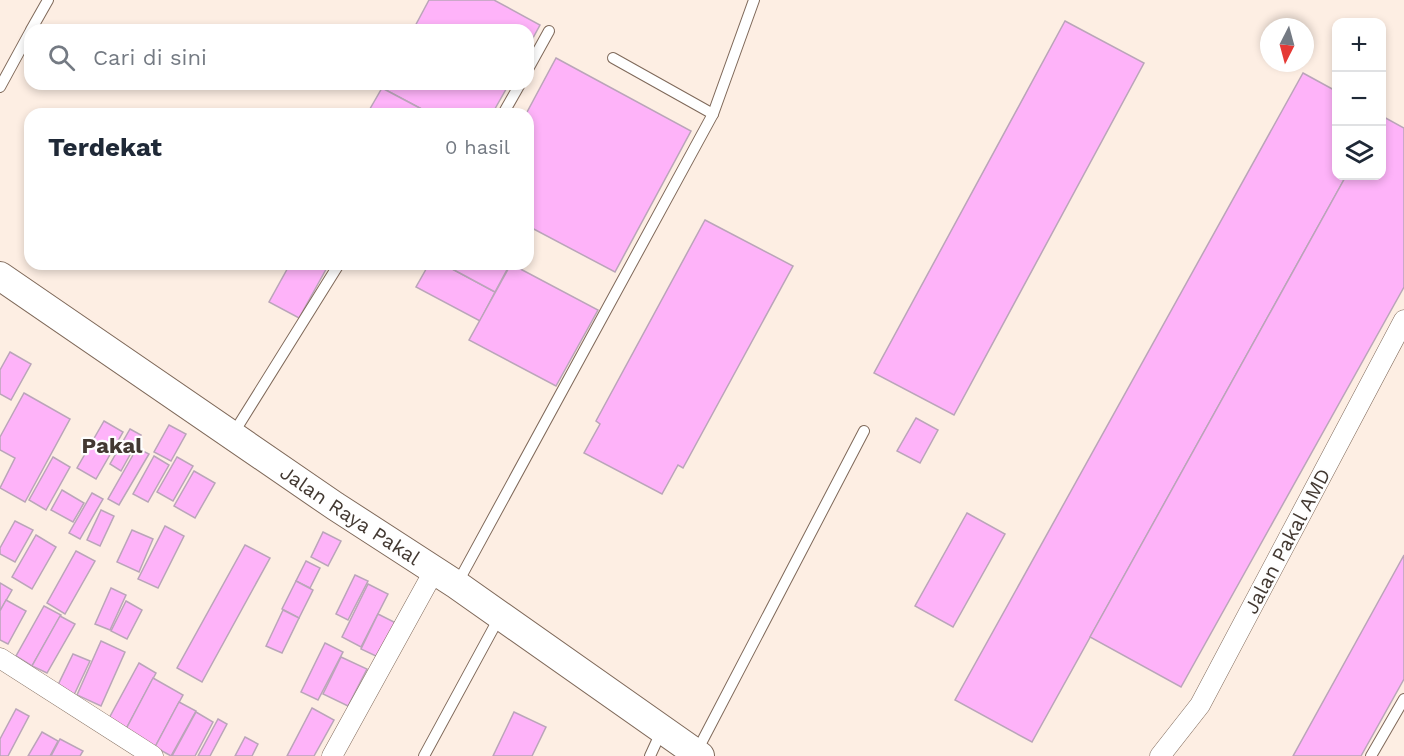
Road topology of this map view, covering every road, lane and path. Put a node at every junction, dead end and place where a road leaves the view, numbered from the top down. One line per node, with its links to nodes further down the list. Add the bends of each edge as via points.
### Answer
1 (48, 0): 3 (lane)
2 (754, 0): 11 (lane)
3 (35, 24)
4 (549, 31): 6 (lane)
5 (24, 44): 8 (lane)
6 (534, 58)
7 (613, 58): 11 (lane)
8 (1, 85)
9 (517, 90): 10 (lane)
10 (506, 108)
11 (713, 114): 17 (lane, via 490,521)
12 (335, 270): 15 (lane)
13 (2, 280): 15 (main road, Jalan Raya Pakal)
14 (1404, 320): 27 (street, Jalan Pakal AMD, via 1200,705)
15 (240, 424): 17 (main road, Jalan Raya Pakal, via 335,506)
16 (864, 431): 22 (lane)
17 (453, 574): 18 (main road, Jalan Raya Pakal); 24 (street)
18 (500, 616): 21 (main road, Jalan Raya Pakal); 25 (lane)
19 (0, 658): 23 (street)
20 (1404, 699): 28 (lane)
21 (662, 731): 22 (main road, Jalan Raya Pakal); 26 (lane)
22 (698, 755)
23 (153, 756)
24 (332, 756)
25 (424, 756)
26 (650, 756)
27 (1160, 756)
28 (1371, 756)

